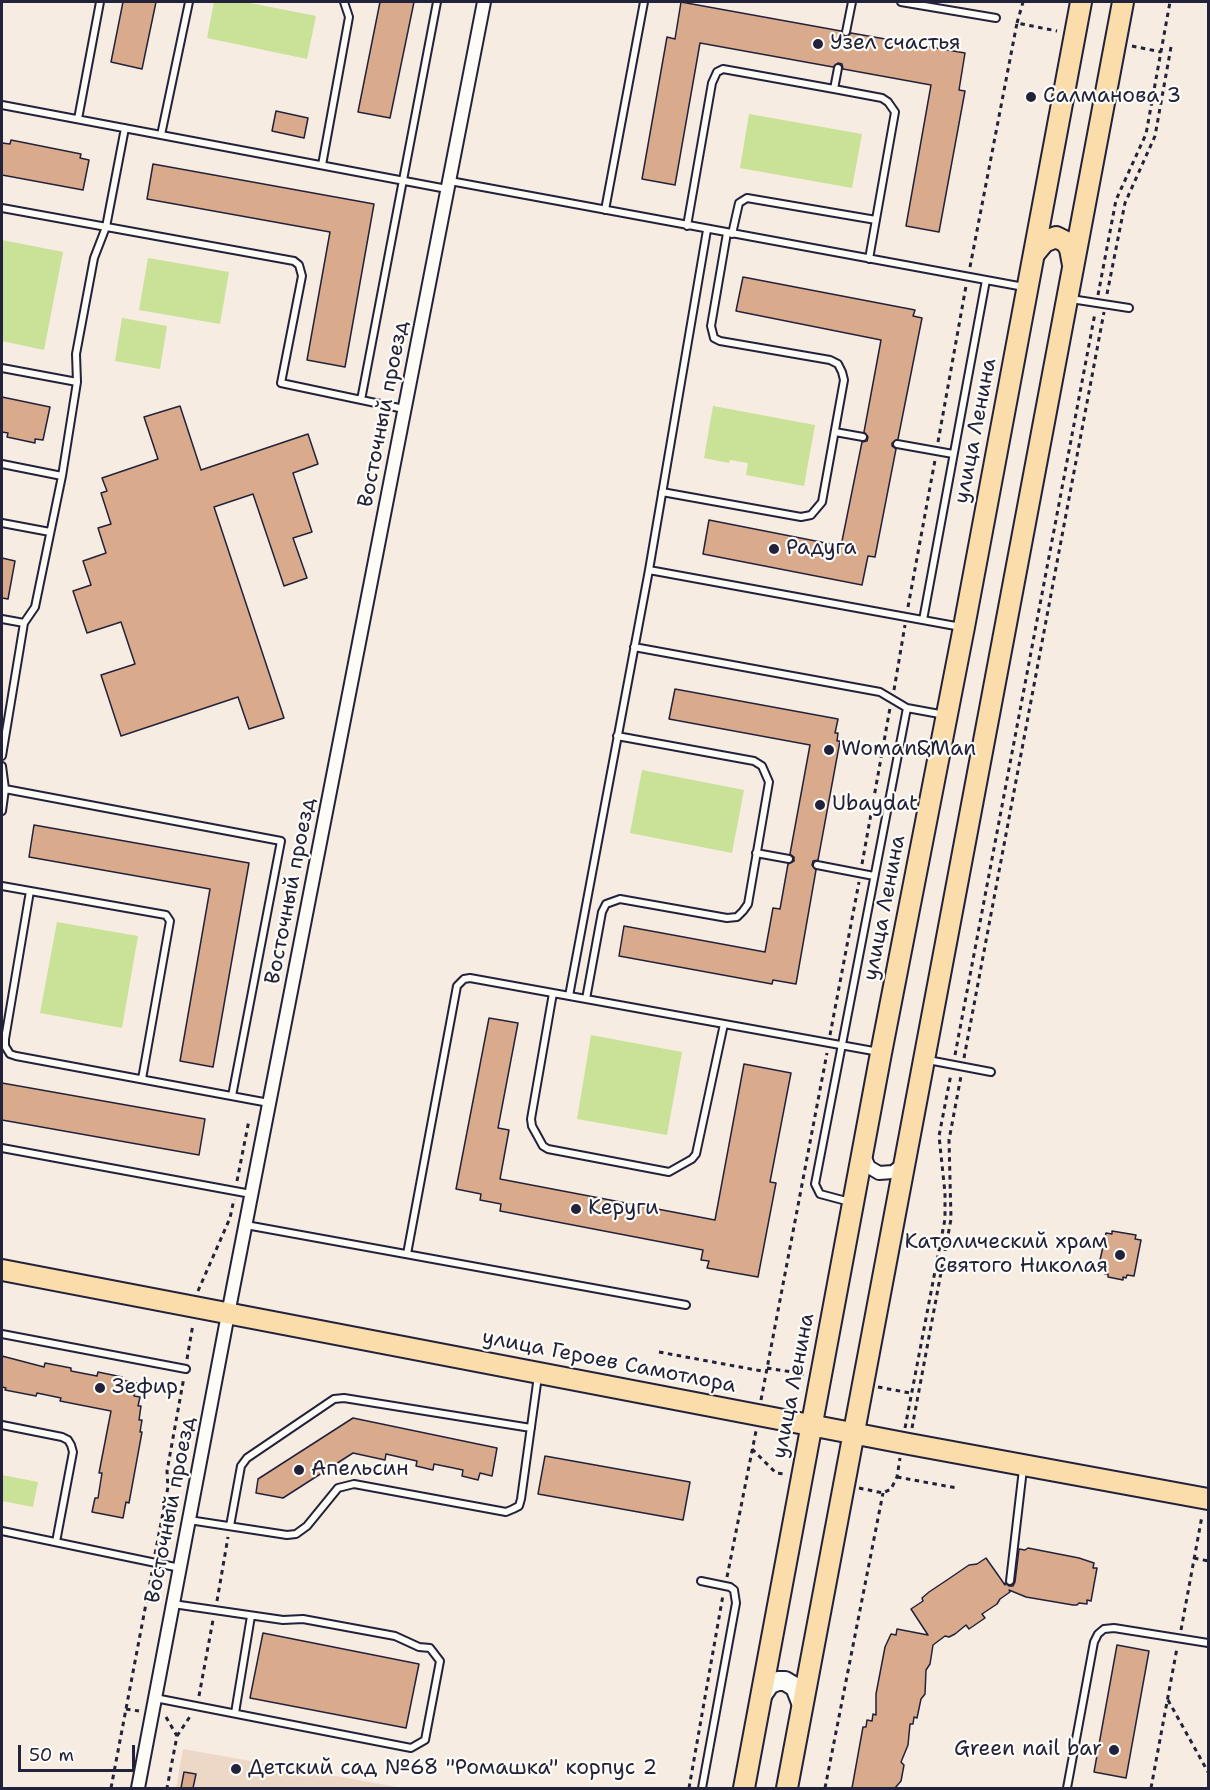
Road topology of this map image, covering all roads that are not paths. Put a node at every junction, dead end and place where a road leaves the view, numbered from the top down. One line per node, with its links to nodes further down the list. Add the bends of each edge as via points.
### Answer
1 (100, 2): 16 (lane)
2 (189, 2): 18 (lane)
3 (344, 2): 19 (lane, via 349,17)
4 (437, 2): 20 (lane)
5 (484, 2): 21 (street, Восточный проезд)
6 (644, 2): 23 (lane)
7 (852, 2): 12 (lane)
8 (901, 2): 11 (lane)
9 (1081, 2): 29 (main road, улица Ленина)
10 (1123, 2): 31 (main road)
11 (996, 18)
12 (846, 32)
13 (838, 68): 14 (lane)
14 (834, 89): 24 (lane, via 882,98 895,112); 25 (lane, via 723,69 717,72)
15 (2, 105): 16 (lane)
16 (78, 119): 17 (lane)
17 (125, 128): 18 (lane); 26 (lane)
18 (161, 135): 19 (lane)
19 (322, 165): 20 (lane)
20 (403, 181): 21 (lane); 38 (lane)
21 (448, 185): 23 (lane); 39 (street, Восточный проезд)
22 (2, 208): 26 (lane)
23 (605, 210): 25 (lane)
24 (876, 220): 28 (lane, via 747,198 739,203); 30 (lane)
25 (687, 226): 27 (lane)
26 (106, 227): 37 (lane, via 94,258 76,354); 38 (lane, via 294,261 302,276 281,383)
27 (707, 230): 28 (lane); 46 (lane)
28 (729, 234): 30 (lane); 40 (lane, via 711,326 714,338 838,364 844,380)
29 (1034, 254): 31 (main road, via 1044,242 1056,237 1070,249); 33 (main road, улица Ленина)
30 (869, 259): 32 (lane)
31 (1074, 267): 34 (main road)
32 (986, 280): 33 (lane); 43 (lane)
33 (1028, 288): 53 (main road, улица Ленина)
34 (1068, 298): 35 (lane); 74 (main road)
35 (1130, 308)
36 (2, 368): 37 (lane)
37 (77, 382): 45 (lane)
38 (361, 400): 39 (lane)
39 (404, 410): 78 (street, Восточный проезд)
40 (835, 432): 41 (lane); 46 (lane, via 822,502 811,515 801,517)
41 (862, 437)
42 (897, 444): 43 (lane)
43 (953, 454): 51 (lane)
44 (2, 464): 45 (lane)
45 (62, 476): 48 (lane)
46 (662, 492): 49 (lane)
47 (2, 523): 48 (lane)
48 (50, 532): 52 (lane, via 35,607)
49 (649, 570): 51 (lane); 54 (lane)
50 (2, 619): 52 (lane)
51 (923, 620): 53 (lane)
52 (24, 623): 58 (lane)
53 (964, 627): 56 (main road, улица Ленина)
54 (634, 647): 55 (lane, via 880,692); 57 (lane)
55 (907, 708): 56 (lane); 65 (lane)
56 (946, 715): 73 (main road, улица Ленина)
57 (618, 736): 62 (lane, via 754,761 762,766 769,782); 69 (lane)
58 (2, 756)
59 (2, 766): 60 (lane)
60 (3, 789): 61 (lane); 77 (lane, via 281,841)
61 (2, 811)
62 (756, 853): 63 (lane); 70 (lane, via 748,904 737,917 620,899 606,904)
63 (789, 859)
64 (817, 865): 65 (lane)
65 (874, 876): 72 (lane)
66 (2, 886): 67 (lane)
67 (30, 891): 76 (lane, via 5,1046 16,1056); 76 (lane, via 159,913 170,921)
68 (553, 993): 69 (lane); 71 (lane, via 531,1119 543,1146 669,1172 696,1154); 85 (lane, via 470,978 459,982)
69 (569, 996): 70 (lane)
70 (586, 999): 71 (lane)
71 (724, 1024): 72 (lane)
72 (841, 1046): 73 (lane); 83 (lane, via 815,1184 819,1194)
73 (881, 1053): 80 (main road, улица Ленина)
74 (924, 1060): 75 (lane); 81 (main road)
75 (990, 1072)
76 (142, 1079): 77 (lane)
77 (232, 1096): 78 (lane)
78 (269, 1103): 82 (street, Восточный проезд)
79 (2, 1148): 82 (lane)
80 (863, 1153): 81 (street, via 869,1167 879,1173 893,1172); 83 (main road, улица Ленина)
81 (905, 1163): 95 (main road)
82 (251, 1194): 84 (street, Восточный проезд)
83 (853, 1202): 93 (main road, улица Ленина)
84 (245, 1225): 85 (lane); 88 (street, Восточный проезд)
85 (407, 1254): 87 (lane)
86 (2, 1270): 88 (main road, улица Героев Самотлора)
87 (686, 1305)
88 (228, 1314): 91 (main road, улица Героев Самотлора); 98 (street, Восточный проезд)
89 (2, 1334): 90 (lane)
90 (186, 1369)
91 (539, 1373): 93 (main road, улица Героев Самотлора); 94 (lane)
92 (2, 1425): 101 (lane, via 62,1437 72,1445)
93 (811, 1425): 95 (main road, улица Героев Самотлора); 108 (main road, улица Ленина)
94 (531, 1428): 99 (lane, via 334,1399 247,1458 241,1466); 99 (lane, via 521,1500 519,1506 506,1512 354,1484 338,1488 296,1534)
95 (853, 1433): 96 (main road, улица Героев Самотлора); 110 (main road)
96 (1023, 1465): 97 (main road, улица Героев Самотлора); 104 (lane)
97 (1209, 1499)
98 (189, 1520): 99 (lane); 102 (street, Восточный проезд)
99 (230, 1526)
100 (2, 1532): 101 (lane)
101 (56, 1542): 102 (lane)
102 (180, 1568): 105 (street, Восточный проезд)
103 (700, 1581): 113 (lane, via 734,1590 736,1603)
104 (1010, 1581)
105 (173, 1605): 106 (lane); 109 (street, Восточный проезд)
106 (251, 1616): 111 (lane); 111 (lane, via 303,1619 395,1636 430,1648 440,1661 425,1740 411,1748)
107 (1209, 1644): 116 (lane, via 1114,1628 1098,1634)
108 (761, 1697): 110 (street, via 770,1683 785,1681 795,1687); 114 (main road, улица Ленина)
109 (155, 1698): 111 (lane); 112 (street, Восточный проезд)
110 (802, 1705): 115 (main road)
111 (236, 1713)
112 (138, 1788)
113 (702, 1788)
114 (744, 1788)
115 (787, 1788)
116 (1066, 1788)

